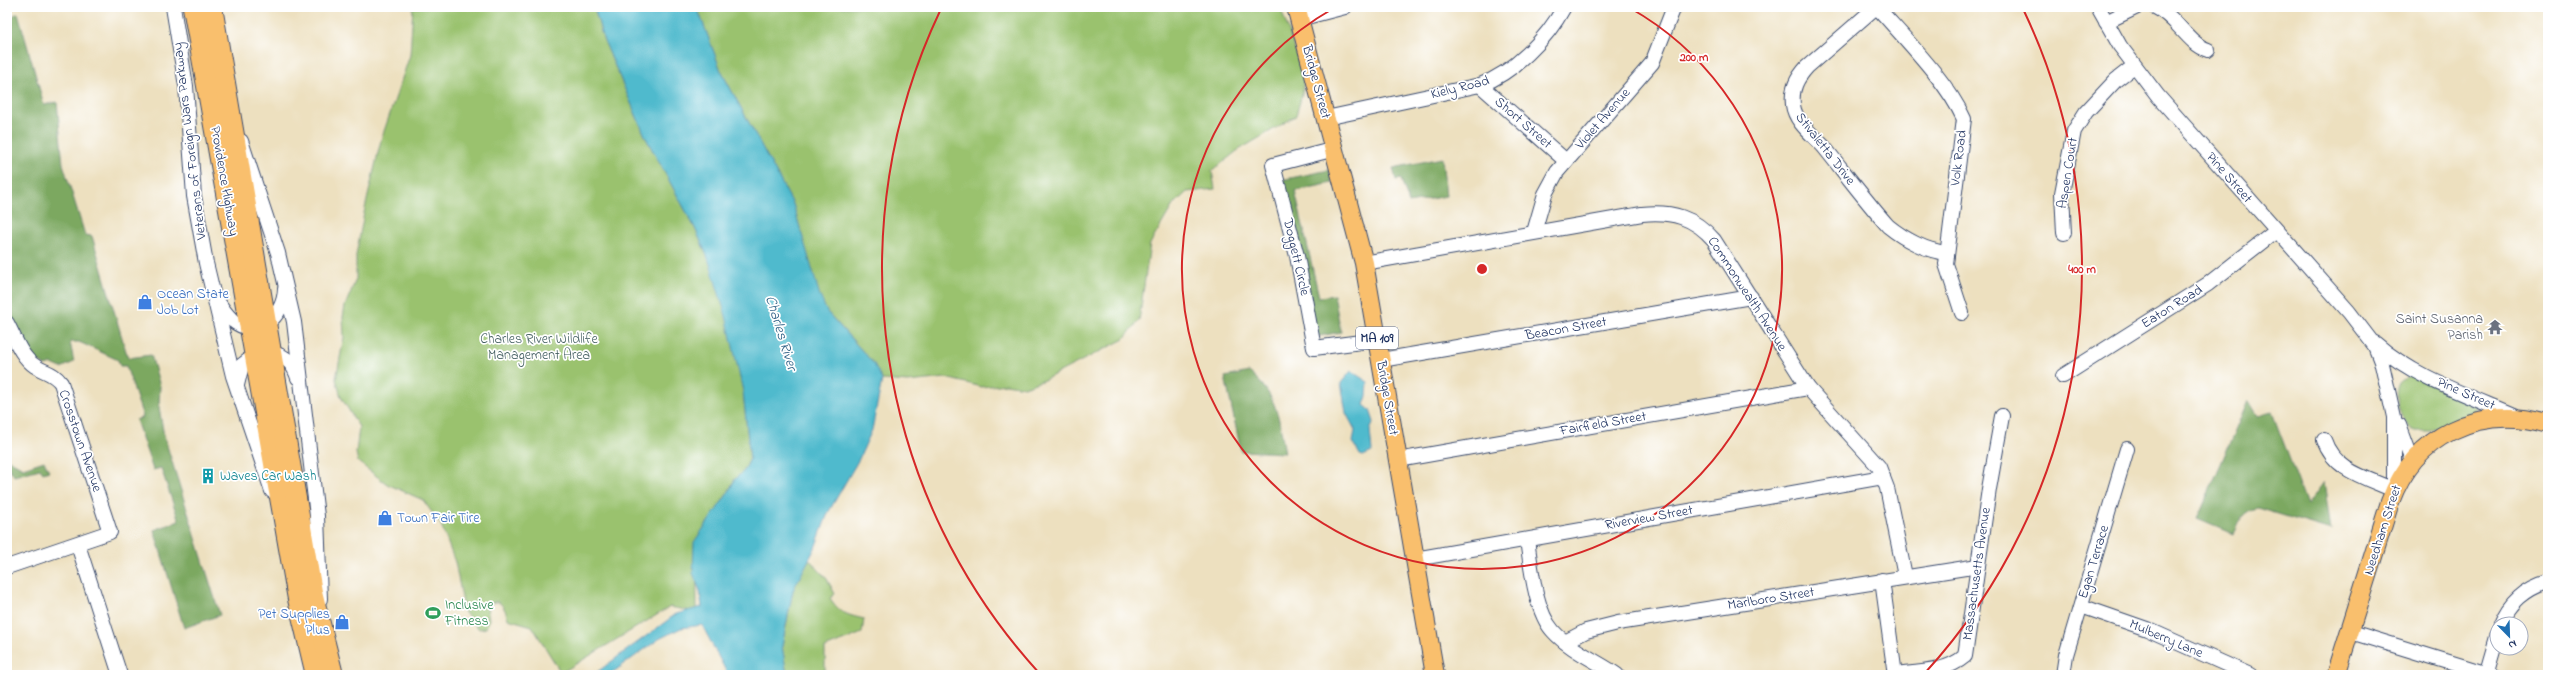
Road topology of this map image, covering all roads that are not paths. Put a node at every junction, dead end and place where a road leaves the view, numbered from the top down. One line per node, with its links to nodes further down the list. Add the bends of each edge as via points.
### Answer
1 (173, 7): 26 (street, Veterans of Foreign Wars Parkway, via 186,86 196,215)
2 (193, 7): 30 (highway, Providence Highway)
3 (212, 7): 16 (highway, Providence Highway)
4 (1345, 7): 11 (street)
5 (1564, 7): 15 (street, Kiely Road, via 1545,34 1513,68 1499,78)
6 (1674, 7): 19 (street, Violet Avenue, via 1652,63)
7 (1876, 7): 23 (street, Volk Road, via 1928,66 1964,119); 23 (street, Stivaletta Drive, via 1807,66 1797,78 1793,91 1793,107 1801,123 1888,226 1904,237 1937,252)
8 (2098, 7): 12 (street, Pine Street)
9 (2137, 7): 12 (street)
10 (2155, 7): 13 (street, via 2178,23 2197,44)
11 (1298, 13): 17 (main road, Bridge Street / MA 109)
12 (2106, 22): 14 (street, Pine Street)
13 (2208, 50)
14 (2134, 66): 20 (street, Pine Street); 22 (street, Aspen Court, via 2116,80 2086,112 2074,131 2062,193)
15 (1480, 85): 17 (street, Kiely Road); 19 (street, Short Street)
16 (228, 105): 25 (street, Veterans of Foreign Wars Parkway, via 254,176); 30 (highway, Providence Highway)
17 (1326, 118): 18 (main road, Bridge Street / MA 109)
18 (1335, 149): 24 (main road, Bridge Street / MA 109); 31 (street, Doggett Circle, via 1273,165 1297,256 1314,348)
19 (1566, 162): 21 (street, Violet Avenue, via 1545,194)
20 (2276, 231): 32 (street, Pine Street); 35 (street, Eaton Road, via 2208,284)
21 (1534, 232): 24 (street, Commonwealth Avenue); 27 (street, Commonwealth Avenue, via 1642,214 1673,214 1697,223 1706,231)
22 (2064, 232)
23 (1947, 253): 28 (street, Volk Road, via 1948,273)
24 (1364, 263): 31 (main road, Bridge Street / MA 109)
25 (285, 280): 30 (street, via 283,305 273,320); 36 (street, Veterans of Foreign Wars Parkway, via 294,322)
26 (211, 287): 30 (street, via 227,314 241,325); 38 (street, Veterans of Foreign Wars Parkway)
27 (1751, 297): 34 (street, Beacon Street); 37 (street, Commonwealth Avenue)
28 (1962, 313)
29 (7, 323): 51 (street, Crosstown Avenue, via 25,357 35,366 52,373 61,383 110,532)
30 (258, 325): 33 (highway, Veterans of Foreign Wars Parkway)
31 (1377, 340): 34 (main road, Bridge Street / MA 109)
32 (2372, 341): 39 (street, Pine Street, via 2382,364); 41 (street, Pine Street, via 2423,374)
33 (263, 354): 36 (street, via 278,354 292,364); 38 (street, via 242,365 238,371); 49 (highway, Veterans of Foreign Wars Parkway); 60 (highway, Veterans of Foreign Wars Parkway)
34 (1381, 360): 45 (main road, Bridge Street / MA 109)
35 (2063, 376)
36 (302, 388): 60 (street, Veterans of Foreign Wars Parkway, via 319,539)
37 (1808, 388): 45 (street, Fairfield Street); 47 (street, Commonwealth Avenue, via 1872,458)
38 (239, 397): 49 (street, Veterans of Foreign Wars Parkway)
39 (2393, 410): 46 (street, Pine Street); 48 (street, Pine Street)
40 (2002, 416): 53 (street, Massachusetts Avenue)
41 (2522, 419): 42 (main road, Needham Street); 46 (main road, Needham Street, via 2492,420 2463,427 2434,440)
42 (2548, 424)
43 (2324, 440): 48 (street, via 2330,455 2342,466)
44 (2127, 449): 58 (street, Egan Terrace)
45 (1398, 460): 52 (main road, Bridge Street / MA 109)
46 (2412, 460): 48 (main road, Needham Street)
47 (1884, 477): 50 (street, Riverview Street); 55 (street, Commonwealth Avenue)
48 (2394, 490): 61 (main road, Needham Street)
49 (285, 527): 66 (highway, Veterans of Foreign Wars Parkway, via 305,634)
50 (1527, 540): 52 (street, Riverview Street); 62 (street, via 1535,586 1545,619)
51 (78, 545): 54 (street); 65 (street)
52 (1415, 559): 68 (main road, Bridge Street / MA 109)
53 (1978, 566): 55 (street, Marlboro Street); 70 (street, Massachusetts Avenue, via 1966,656 1955,663 1931,671)
54 (7, 567)
55 (1905, 576): 56 (street, Marlboro Street)
56 (1882, 580): 62 (street, Marlboro Street, via 1618,622 1586,631); 70 (street)
57 (2548, 582): 59 (street, via 2535,586 2518,598)
58 (2081, 606): 71 (street, Egan Terrace); 72 (street, Mulberry Lane, via 2147,629)
59 (2506, 616)
60 (319, 627): 67 (highway, Veterans of Foreign Wars Parkway)
61 (2351, 632): 64 (street); 73 (main road, Needham Street)
62 (1565, 642): 69 (street)
63 (2492, 656): 64 (street)
64 (2488, 674)
65 (120, 675)
66 (316, 675)
67 (333, 675)
68 (1435, 675)
69 (1617, 675)
70 (1893, 675)
71 (2063, 675)
72 (2250, 675)
73 (2336, 675)

